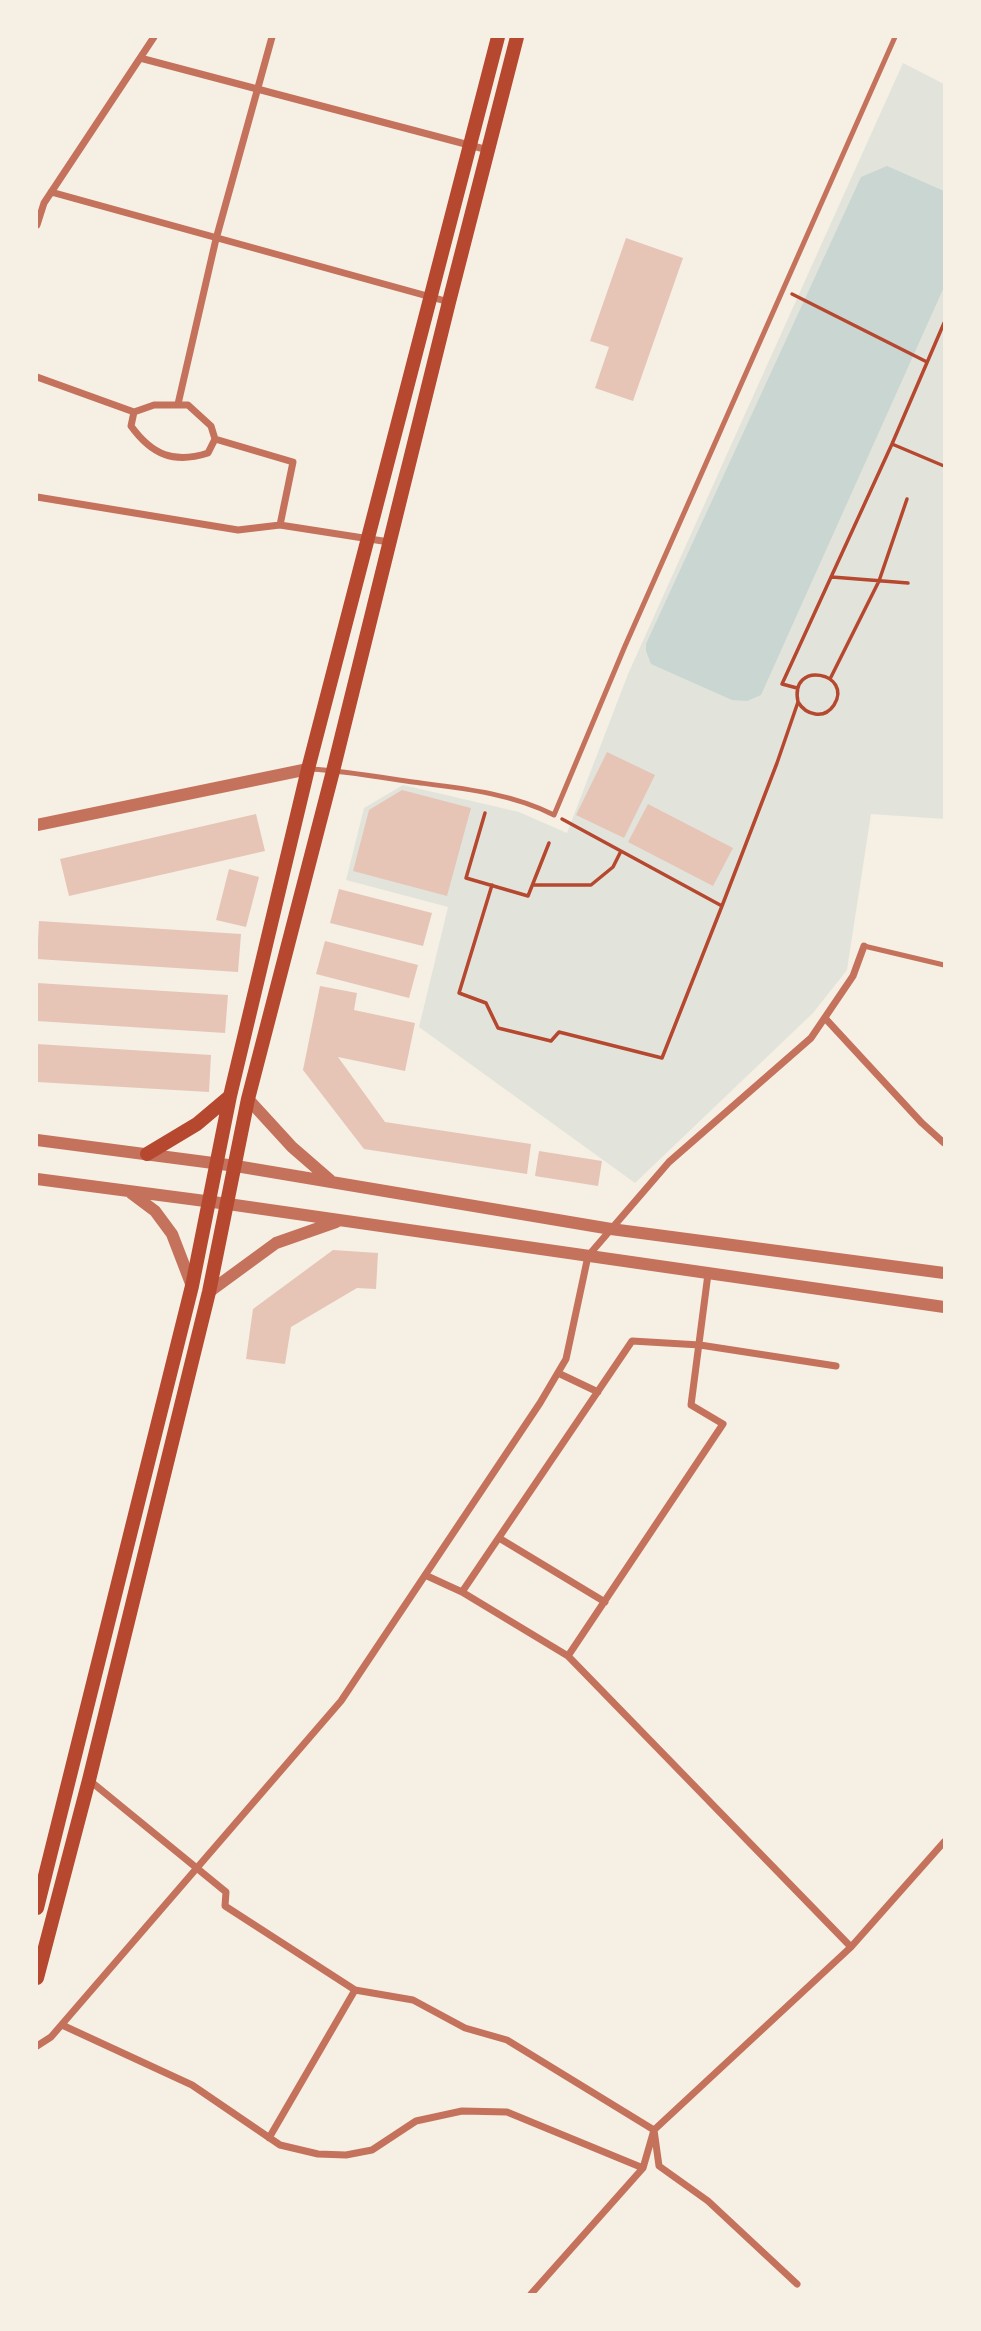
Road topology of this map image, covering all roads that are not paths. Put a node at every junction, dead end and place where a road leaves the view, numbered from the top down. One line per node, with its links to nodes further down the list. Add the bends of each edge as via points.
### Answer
1 (154, 37): 6 (street)
2 (272, 37): 7 (street)
3 (498, 37): 8 (main road)
4 (517, 37): 9 (main road)
5 (895, 37): 24 (lane, via 554,815 504,797)
6 (140, 58): 7 (street); 10 (street)
7 (257, 89): 8 (street); 12 (street)
8 (471, 146): 9 (street); 13 (main road)
9 (488, 150): 14 (main road)
10 (51, 192): 11 (street); 12 (street)
11 (37, 225)
12 (216, 239): 13 (street); 16 (street)
13 (431, 296): 14 (street); 21 (main road)
14 (449, 302): 22 (main road)
15 (37, 377): 17 (street)
16 (178, 404): 17 (street); 18 (street, via 188,405 201,416)
17 (134, 412): 18 (street, via 131,426 143,442 163,455 190,459 208,453)
18 (215, 439): 20 (street, via 293,462)
19 (37, 497): 20 (street, via 238,530)
20 (280, 525): 21 (street)
21 (370, 538): 22 (street); 23 (main road)
22 (389, 542): 24 (main road)
23 (308, 769): 24 (lane); 25 (street); 29 (main road)
24 (333, 771): 30 (main road)
25 (37, 825)
26 (864, 946): 27 (lane); 28 (street, via 853,976)
27 (944, 965)
28 (825, 1018): 32 (street); 42 (street, via 811,1038 668,1162)
29 (230, 1096): 33 (main road, via 197,1124); 34 (main road)
30 (248, 1099): 35 (main road); 37 (street)
31 (37, 1140): 33 (street)
32 (944, 1143)
33 (147, 1154): 34 (street)
34 (218, 1163): 35 (street); 39 (main road)
35 (236, 1166): 37 (street); 40 (main road)
36 (37, 1179): 38 (street)
37 (333, 1183): 42 (street)
38 (128, 1191): 39 (street); 46 (street, via 155,1211 172,1234)
39 (210, 1202): 40 (street); 46 (main road)
40 (228, 1204): 41 (street); 47 (main road)
41 (338, 1221): 43 (street); 47 (street, via 276,1243)
42 (611, 1229): 43 (street); 44 (street)
43 (588, 1256): 45 (street); 51 (street, via 566,1359)
44 (944, 1273)
45 (708, 1274): 48 (street); 49 (street)
46 (192, 1286): 61 (main road)
47 (209, 1292): 58 (main road)
48 (944, 1307)
49 (700, 1345): 50 (street); 52 (street, via 632,1341); 56 (street, via 691,1405 723,1424)
50 (836, 1366)
51 (558, 1373): 52 (street); 54 (street)
52 (598, 1392): 53 (street)
53 (499, 1538): 55 (street); 56 (street)
54 (425, 1575): 55 (street); 60 (street, via 341,1701)
55 (462, 1592): 57 (street)
56 (605, 1602): 57 (street)
57 (568, 1656): 62 (street)
58 (89, 1780): 60 (street); 63 (main road)
59 (944, 1842): 62 (street)
60 (196, 1869): 64 (street, via 226,1892 225,1906); 65 (street)
61 (37, 1908)
62 (851, 1947): 67 (street)
63 (37, 1978)
64 (355, 1990): 67 (street, via 413,2000 465,2028 507,2040); 68 (street)
65 (62, 2025): 66 (street); 68 (street, via 192,2085)
66 (37, 2046)
67 (654, 2130): 69 (street); 70 (street, via 659,2166 708,2201)
68 (269, 2138): 69 (street, via 280,2146 346,2155 372,2150 416,2121 462,2111 507,2112)
69 (643, 2168): 71 (street)
70 (797, 2284)
71 (531, 2294)

